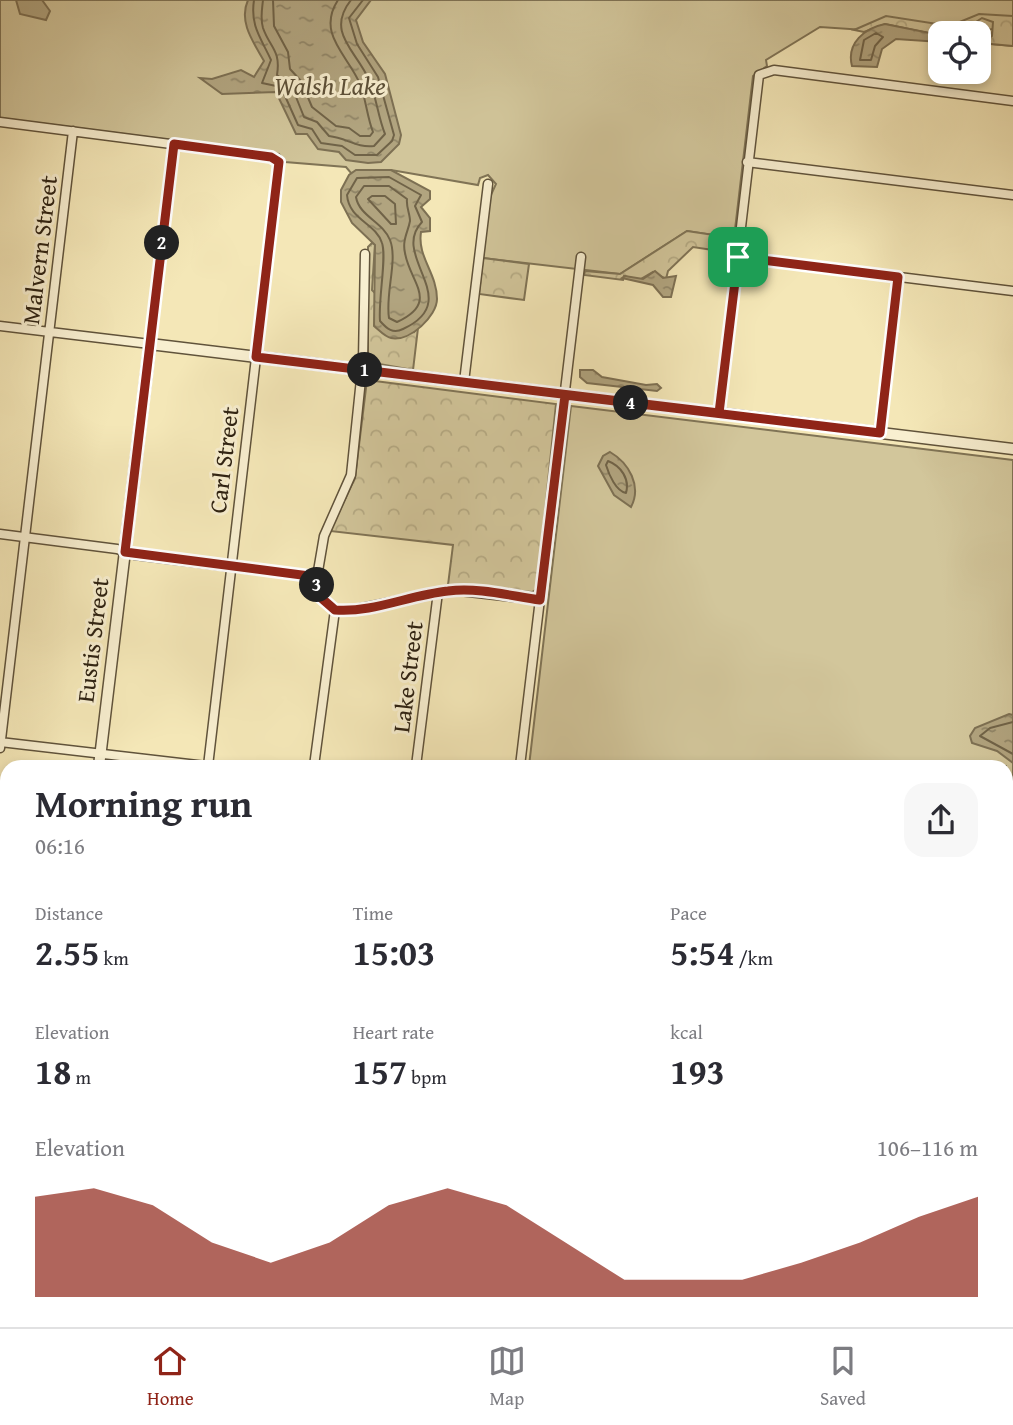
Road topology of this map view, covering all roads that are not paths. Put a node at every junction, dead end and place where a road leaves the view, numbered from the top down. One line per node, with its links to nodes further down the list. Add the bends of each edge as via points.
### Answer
1 (1013, 101): 5 (street, via 774,70 762,73 756,83)
2 (0, 122): 3 (street)
3 (73, 131): 4 (street); 14 (street, Malvern Street)
4 (174, 144): 15 (street, Eustis Street); 16 (street, Carl Street, via 278,159)
5 (747, 162): 7 (street); 10 (street)
6 (488, 184): 18 (street)
7 (1013, 195)
8 (365, 254): 17 (street)
9 (581, 257): 19 (street)
10 (738, 257): 11 (street); 20 (street)
11 (898, 277): 12 (street); 21 (street)
12 (1013, 291)
13 (0, 326): 14 (street)
14 (49, 331): 15 (street); 24 (street, Malvern Street)
15 (150, 344): 16 (street); 25 (street, Eustis Street)
16 (256, 357): 17 (street); 26 (street, Carl Street)
17 (363, 365): 18 (street); 27 (street, via 351,475 324,536)
18 (464, 382): 19 (street)
19 (565, 395): 20 (street); 29 (street)
20 (719, 413): 21 (street)
21 (880, 433): 22 (street)
22 (1013, 449)
23 (0, 534): 24 (street)
24 (24, 537): 25 (street); 31 (street, Malvern Street)
25 (125, 552): 26 (street); 33 (street, Eustis Street)
26 (231, 566): 27 (street); 36 (street, Carl Street)
27 (317, 577): 30 (street, via 319,596)
28 (438, 592): 29 (street, via 463,590); 30 (street, via 370,609); 38 (street, Lake Street)
29 (540, 600): 39 (street)
30 (335, 610): 37 (street)
31 (0, 742): 32 (street, Malvern Street); 33 (street)
32 (0, 748)
33 (101, 755): 34 (street, Eustis Street); 35 (street)
34 (100, 760)
35 (149, 760)
36 (208, 760)
37 (315, 760)
38 (417, 760)
39 (521, 760)

